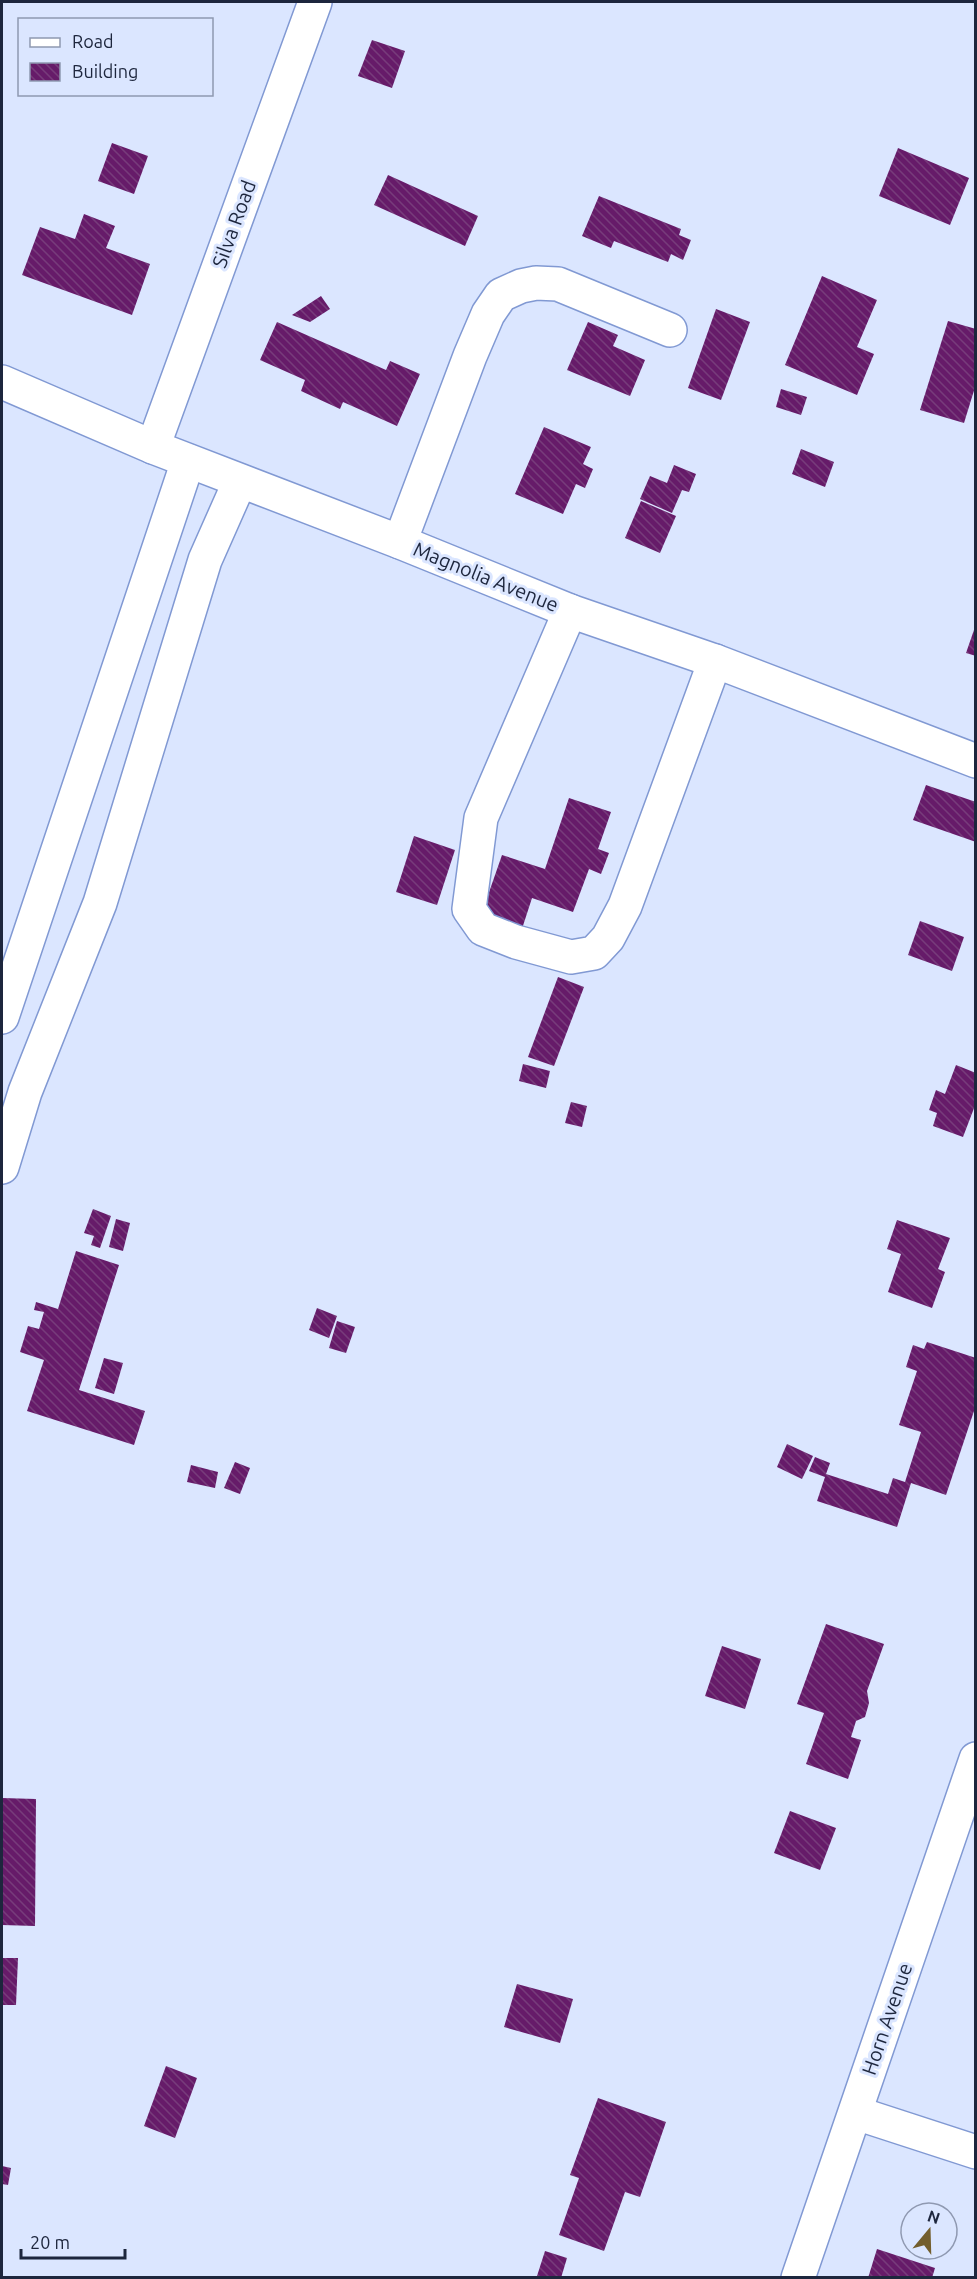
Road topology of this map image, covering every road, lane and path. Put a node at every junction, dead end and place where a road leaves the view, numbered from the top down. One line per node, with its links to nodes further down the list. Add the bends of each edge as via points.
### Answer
1 (315, 2): 4 (street, Silva Road)
2 (670, 330): 7 (street, via 558,284 536,283 501,295 470,356)
3 (2, 382): 4 (street, Magnolia Avenue)
4 (153, 447): 5 (street, Magnolia Avenue)
5 (188, 461): 6 (street, Magnolia Avenue); 11 (street)
6 (240, 481): 7 (street, Magnolia Avenue); 12 (street, via 205,560 100,903 25,1092)
7 (400, 542): 8 (street, Magnolia Avenue)
8 (570, 611): 9 (street, Magnolia Avenue); 9 (street, via 481,818 469,909 483,929 516,942 571,957 594,953 608,938 625,906)
9 (716, 662): 10 (street, Magnolia Avenue)
10 (975, 761)
11 (2, 1017)
12 (2, 1167)
13 (975, 1759): 14 (street, Horn Avenue)
14 (856, 2112): 15 (street); 16 (street, Horn Avenue)
15 (975, 2152)
16 (798, 2277)

